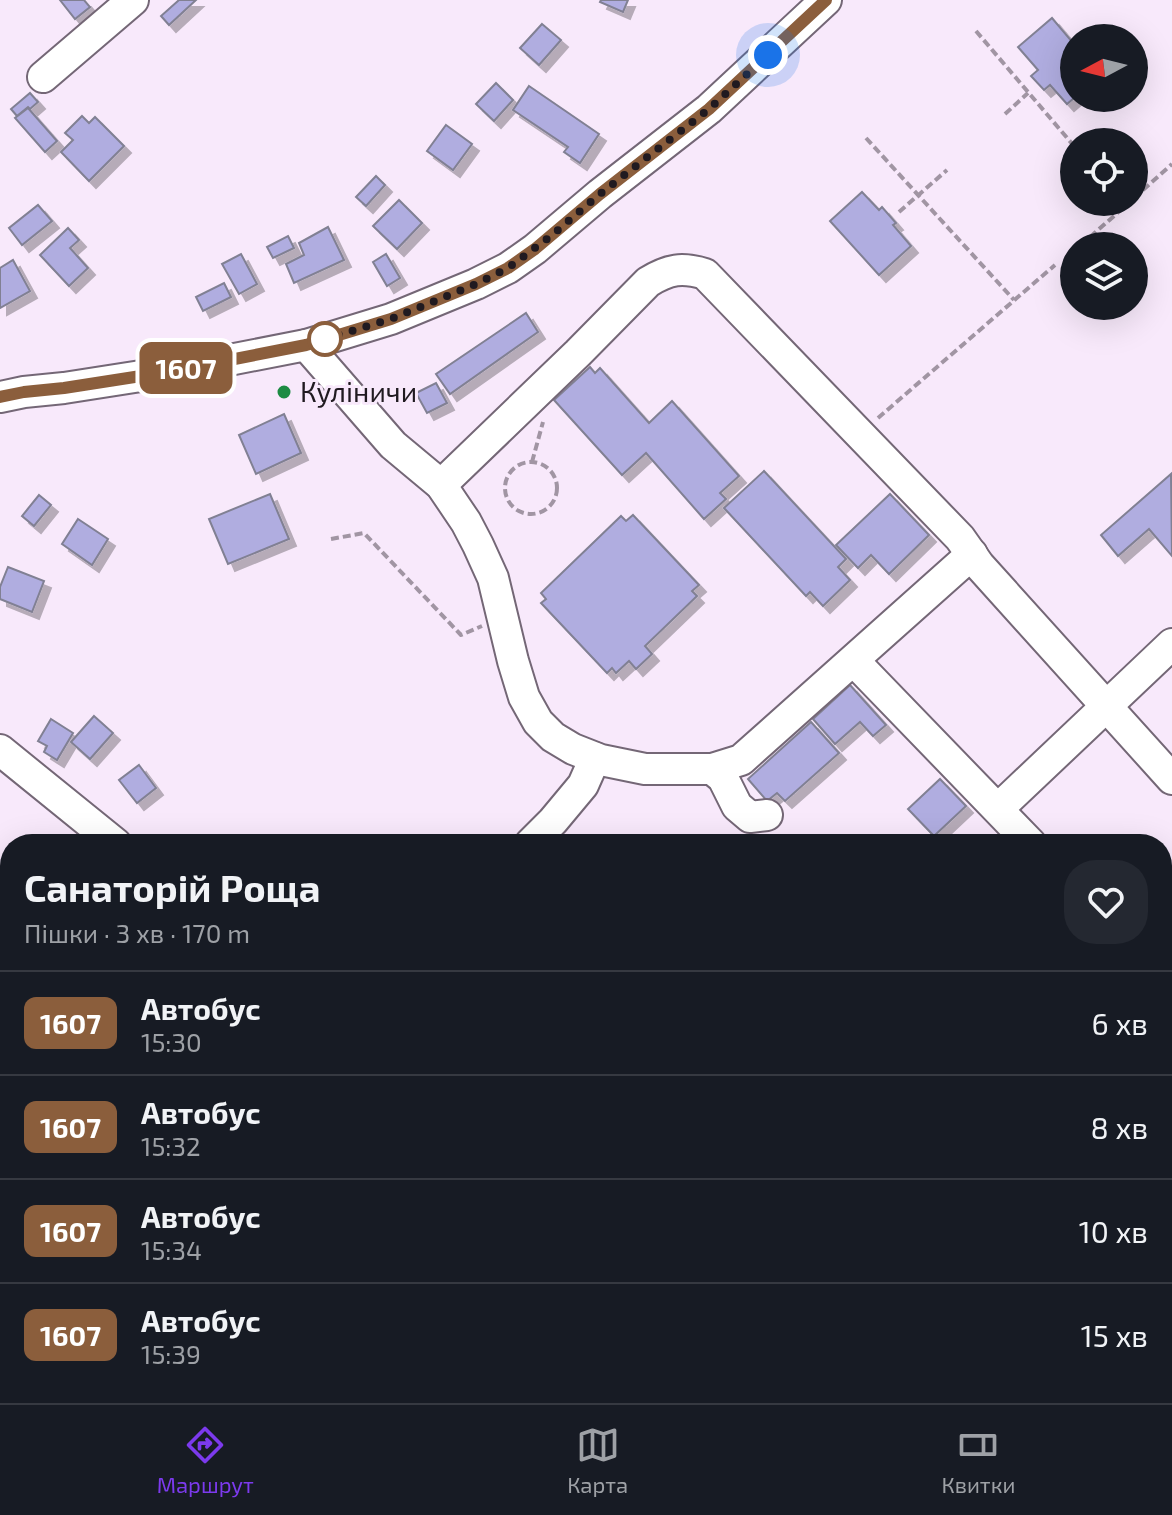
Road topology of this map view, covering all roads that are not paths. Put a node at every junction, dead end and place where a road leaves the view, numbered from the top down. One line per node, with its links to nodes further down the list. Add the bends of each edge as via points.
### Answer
1 (133, 0): 3 (street)
2 (826, 0): 4 (street, via 709,109 508,268 391,319)
3 (43, 77)
4 (306, 345): 5 (street); 6 (street, via 393,445)
5 (0, 397)
6 (441, 485): 7 (street, via 648,282 688,269 705,274); 12 (street, via 493,578 524,697 538,722 553,737)
7 (972, 554): 9 (street); 10 (street)
8 (1172, 644): 10 (street)
9 (854, 661): 13 (street, via 741,760); 15 (street)
10 (1107, 706): 14 (street); 15 (street)
11 (0, 750): 17 (street)
12 (595, 758): 13 (street, via 645,769); 18 (street, via 583,785)
13 (712, 769): 16 (street, via 750,817)
14 (1172, 779)
15 (998, 809): 19 (street)
16 (767, 815)
17 (104, 834)
18 (540, 834)
19 (1022, 834)

